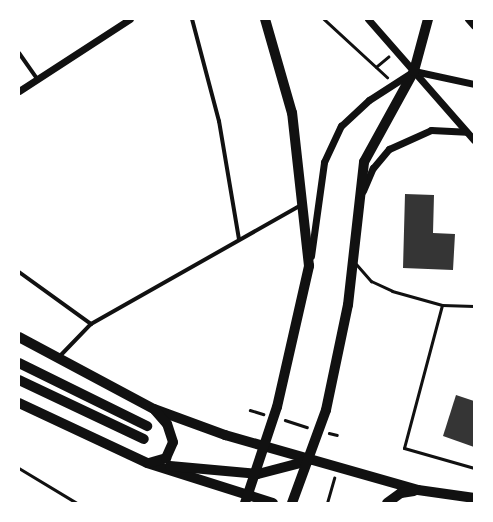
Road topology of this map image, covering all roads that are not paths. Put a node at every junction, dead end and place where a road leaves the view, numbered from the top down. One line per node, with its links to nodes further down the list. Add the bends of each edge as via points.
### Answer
1 (130, 19): 10 (street)
2 (192, 19): 17 (street, via 219,121)
3 (265, 19): 15 (main road, via 292,113)
4 (368, 19): 9 (street)
5 (428, 19): 9 (main road)
6 (468, 19): 7 (street)
7 (474, 26)
8 (19, 53): 10 (street)
9 (414, 71): 11 (street); 13 (street); 16 (main road, via 364,162); 19 (street, via 369,100 341,126 324,162)
10 (37, 79): 12 (street)
11 (474, 84)
12 (19, 90)
13 (466, 132): 14 (street); 16 (street, via 431,130 389,149 373,168)
14 (474, 140)
15 (305, 204): 17 (street); 19 (main road)
16 (357, 204): 18 (main road)
17 (239, 239): 23 (street)
18 (352, 260): 21 (lane, via 371,281 392,291); 33 (main road, via 348,305 320,430)
19 (309, 266): 32 (main road, via 274,417)
20 (19, 272): 23 (street)
21 (442, 304): 22 (lane); 35 (lane, via 404,448)
22 (474, 306)
23 (91, 324): 25 (street)
24 (19, 337): 25 (main road)
25 (56, 360): 29 (main road)
26 (19, 363): 30 (main road)
27 (19, 380): 31 (main road)
28 (19, 403): 34 (main road)
29 (154, 409): 32 (main road); 34 (main road, via 167,424 173,442 166,458)
30 (147, 426)
31 (144, 439)
32 (264, 448): 33 (main road); 38 (main road)
33 (308, 461): 34 (main road, via 258,474); 36 (main road); 40 (main road)
34 (147, 463): 38 (main road)
35 (474, 468)
36 (418, 490): 37 (main road); 41 (main road, via 401,493)
37 (474, 498)
38 (247, 499): 39 (main road)
39 (273, 503)
40 (292, 503)
41 (387, 503)

